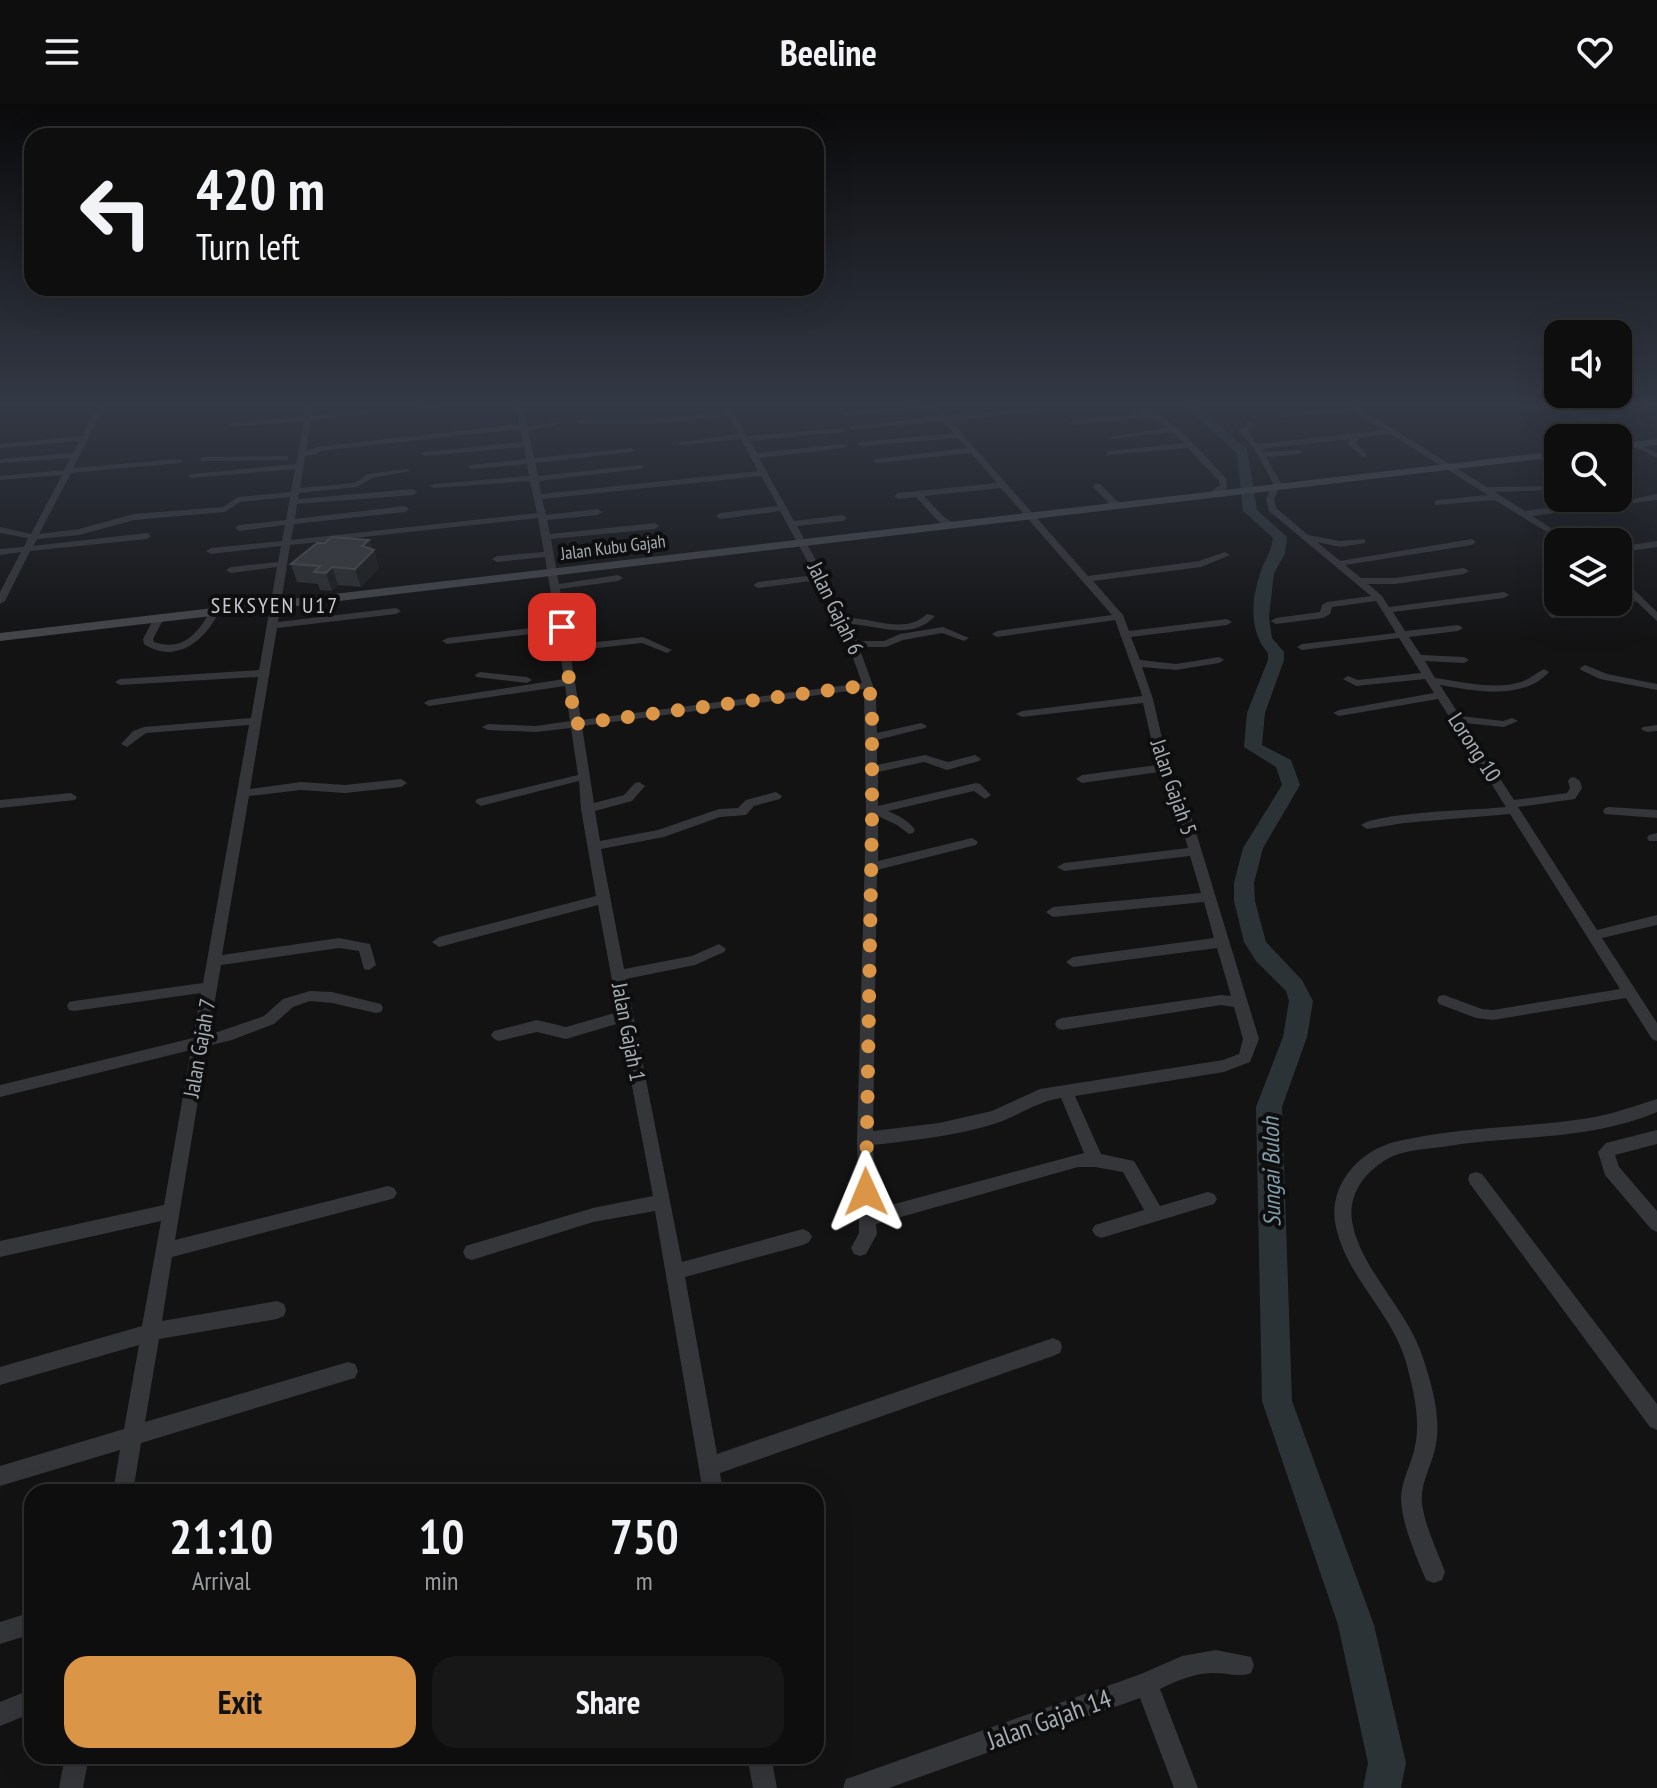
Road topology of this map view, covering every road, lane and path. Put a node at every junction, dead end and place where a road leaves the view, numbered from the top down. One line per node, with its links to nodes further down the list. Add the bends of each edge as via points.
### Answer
1 (61, 484): 46 (street)
2 (297, 484): 21 (street, Jalan Gajah 7)
3 (359, 484): 21 (street)
4 (464, 484): 13 (street)
5 (535, 484): 23 (street, Jalan Gajah 1)
6 (664, 484): 23 (street)
7 (770, 484): 29 (street, Jalan Gajah 6)
8 (1223, 484): 20 (street)
9 (1276, 484): 15 (street)
10 (1302, 484): 15 (street, Jalan Kubu Gajah)
11 (1473, 484): 17 (street)
12 (1005, 485): 19 (street); 35 (street, Jalan Gajah 5)
13 (434, 486)
14 (1097, 486): 28 (street)
15 (1272, 487): 20 (street, Jalan Kubu Gajah); 48 (street, Lorong 10, via 1272,509)
16 (1544, 489): 17 (street)
17 (1485, 491): 24 (street)
18 (413, 492): 21 (street)
19 (919, 495): 22 (street); 40 (street)
20 (1212, 495): 28 (street, Jalan Kubu Gajah)
21 (295, 496): 38 (street, Jalan Gajah 7); 46 (street, via 238,500 225,509 121,519 84,531)
22 (898, 496)
23 (537, 497): 36 (street, Jalan Gajah 1)
24 (1497, 497): 27 (street); 33 (street)
25 (1657, 497): 26 (street)
26 (1632, 500)
27 (1438, 503)
28 (1117, 506): 35 (street, Jalan Kubu Gajah)
29 (784, 508): 34 (street); 39 (street, Jalan Gajah 6)
30 (405, 509): 38 (street)
31 (1544, 511): 33 (street)
32 (598, 512): 36 (street)
33 (1524, 514): 43 (street)
34 (720, 516)
35 (1032, 516): 40 (street, Jalan Kubu Gajah); 68 (street, Jalan Gajah 5)
36 (542, 517): 47 (street, Jalan Gajah 1); 51 (street)
37 (843, 518): 39 (street)
38 (290, 522): 42 (street); 51 (street, Jalan Gajah 7)
39 (792, 524): 52 (street, Jalan Gajah 6)
40 (951, 525): 52 (street, Jalan Kubu Gajah)
41 (655, 526): 47 (street)
42 (239, 528)
43 (1546, 528)
44 (0, 530): 46 (street)
45 (147, 536): 55 (street)
46 (34, 537): 55 (street)
47 (546, 537): 58 (street, Jalan Gajah 1)
48 (1306, 537): 49 (street, via 1340,544); 62 (street, Lorong 10)
49 (1362, 541)
50 (1472, 542): 62 (street, via 1366,554 1360,561)
51 (287, 543): 56 (street); 61 (street, Jalan Gajah 7)
52 (803, 543): 65 (street, Jalan Gajah 6); 67 (street, Jalan Kubu Gajah)
53 (1657, 544): 54 (street)
54 (1632, 548)
55 (27, 549): 57 (street); 76 (street)
56 (211, 551)
57 (0, 552)
58 (549, 554): 60 (street); 67 (street, Jalan Gajah 1)
59 (1225, 555): 68 (street, via 1201,564)
60 (497, 559)
61 (283, 564): 63 (street); 77 (street, Jalan Gajah 7)
62 (1337, 564): 69 (street, Lorong 10)
63 (231, 570)
64 (1464, 571): 69 (street)
65 (822, 577): 70 (street); 85 (street, Jalan Gajah 6)
66 (618, 578): 67 (street)
67 (554, 579): 77 (street, Jalan Kubu Gajah); 89 (street, Jalan Gajah 1)
68 (1088, 579): 82 (street, Jalan Gajah 5)
69 (1358, 581): 73 (street, Lorong 10)
70 (758, 585)
71 (1632, 592): 74 (street)
72 (1504, 595): 78 (street)
73 (1379, 598): 78 (street, Lorong 10); 86 (street, via 1327,605 1323,615)
74 (1638, 598): 75 (street); 84 (street)
75 (1632, 599)
76 (0, 601)
77 (276, 605): 80 (street, Jalan Kubu Gajah); 88 (street, Jalan Gajah 7)
78 (1386, 610): 93 (street, Lorong 10)
79 (396, 611): 88 (street)
80 (214, 612): 83 (street, Jalan Kubu Gajah); 83 (street, via 207,628 185,647 149,644)
81 (930, 616): 85 (street, via 921,624 893,627)
82 (1119, 617): 91 (street); 92 (street, Jalan Gajah 5)
83 (159, 618): 94 (street, Jalan Kubu Gajah)
84 (1657, 618)
85 (845, 621): 97 (street, Jalan Gajah 6)
86 (1276, 621)
87 (1227, 622): 92 (street)
88 (272, 626): 107 (street, Jalan Gajah 7)
89 (562, 627): 96 (street); 99 (street, Jalan Gajah 1)
90 (1458, 628): 93 (street)
91 (997, 634)
92 (1127, 634): 104 (street, Jalan Gajah 5)
93 (1402, 634): 98 (street); 101 (street, Lorong 10)
94 (0, 637)
95 (964, 638): 97 (street, via 943,630 886,644)
96 (447, 641)
97 (855, 644): 113 (street, Jalan Gajah 6)
98 (1302, 647)
99 (565, 649): 100 (street, via 643,640); 110 (street, Jalan Gajah 1)
100 (667, 650)
101 (1417, 658): 103 (street); 109 (street, Lorong 10)
102 (1219, 660): 104 (street, via 1176,667)
103 (1464, 660)
104 (1136, 663): 116 (street, Jalan Gajah 5)
105 (1585, 668): 114 (street)
106 (1544, 672): 109 (street, via 1528,684 1494,688)
107 (265, 673): 112 (street); 121 (street, Jalan Gajah 7)
108 (480, 675): 110 (street)
109 (1430, 678): 111 (street, via 1356,683); 115 (street, Lorong 10)
110 (568, 679): 117 (street); 123 (street, Jalan Gajah 1)
111 (1348, 679)
112 (120, 682)
113 (869, 685): 123 (street); 126 (street, Jalan Gajah 6)
114 (1657, 687)
115 (1441, 695): 118 (street); 120 (street, Lorong 10)
116 (1148, 699): 119 (street); 129 (street, Jalan Gajah 5)
117 (429, 703)
118 (1339, 713)
119 (1022, 714)
120 (1456, 719): 122 (street); 142 (street, Lorong 10)
121 (256, 721): 127 (street, via 144,730); 136 (street, Jalan Gajah 7)
122 (1512, 721)
123 (575, 724): 125 (street, via 527,730); 131 (street, Jalan Gajah 1)
124 (921, 726): 126 (street)
125 (488, 727)
126 (872, 738): 130 (street, Jalan Gajah 6)
127 (127, 744)
128 (975, 759): 130 (street, via 947,766 925,758)
129 (1163, 768): 132 (street); 151 (street, Jalan Gajah 5)
130 (872, 770): 144 (street, Jalan Gajah 6)
131 (582, 777): 140 (street); 143 (street, Jalan Gajah 1)
132 (1082, 779)
133 (1574, 781): 142 (street, via 1571,796)
134 (401, 783): 136 (street)
135 (639, 786): 143 (street, via 628,798)
136 (244, 793): 162 (street, Jalan Gajah 7)
137 (985, 795): 144 (street, via 976,787)
138 (776, 796): 150 (street, via 750,803 742,812 719,813 660,834)
139 (71, 797): 141 (street)
140 (481, 802)
141 (0, 804)
142 (1513, 807): 147 (street); 158 (street, Lorong 10)
143 (587, 809): 150 (street, Jalan Gajah 1)
144 (875, 811): 148 (street); 152 (street, Jalan Gajah 6)
145 (1609, 811): 146 (street)
146 (1657, 814)
147 (1367, 825)
148 (909, 830)
149 (972, 842): 152 (street)
150 (594, 846): 155 (street, Jalan Gajah 1)
151 (1196, 851): 153 (street); 154 (street, Jalan Gajah 5)
152 (871, 867): 182 (street, Jalan Gajah 6)
153 (1064, 867)
154 (1209, 897): 156 (street); 160 (street, Jalan Gajah 5)
155 (603, 899): 159 (street); 165 (street, Jalan Gajah 1)
156 (1053, 912)
157 (1657, 920): 158 (street)
158 (1595, 935): 167 (street, Lorong 10)
159 (439, 942)
160 (1222, 942): 163 (street); 169 (street, Jalan Gajah 5)
161 (719, 949): 165 (street, via 695,960)
162 (215, 961): 164 (street, via 339,943 365,947); 166 (street, Jalan Gajah 7)
163 (1073, 962)
164 (369, 965)
165 (618, 975): 173 (street, Jalan Gajah 1)
166 (210, 987): 170 (street); 177 (street, Jalan Gajah 7)
167 (1631, 992): 168 (street, via 1493,1015); 172 (street, Lorong 10)
168 (1444, 1000)
169 (1240, 1002): 174 (street, via 1221,1000); 179 (street, Jalan Gajah 5, via 1251,1039 1245,1058)
170 (74, 1006)
171 (376, 1008): 177 (street, via 339,997 302,999 269,1020)
172 (1650, 1010): 176 (street, Lorong 10)
173 (625, 1016): 175 (street, via 566,1033 537,1026); 187 (street, Jalan Gajah 1)
174 (1062, 1024)
175 (499, 1035)
176 (1657, 1035)
177 (201, 1040): 178 (street); 188 (street, Jalan Gajah 7)
178 (0, 1091)
179 (1066, 1092): 182 (street, via 1040,1095 995,1117); 183 (street)
180 (1657, 1105): 210 (street, via 1569,1128 1390,1150 1376,1156 1348,1186 1344,1226 1411,1347 1421,1389 1427,1441 1412,1500)
181 (1657, 1137): 191 (street, via 1606,1152 1611,1170)
182 (865, 1139): 190 (street, Jalan Gajah 6)
183 (1095, 1160): 189 (street, via 1128,1166); 190 (street, via 1078,1160)
184 (1476, 1179): 204 (street)
185 (388, 1193): 196 (street)
186 (1208, 1199): 189 (street)
187 (662, 1202): 197 (street, via 593,1215); 198 (street, Jalan Gajah 1)
188 (171, 1211): 195 (street); 196 (street, Jalan Gajah 7)
189 (1156, 1215): 192 (street)
190 (867, 1219): 194 (street, Jalan Gajah 6, via 868,1234)
191 (1657, 1224)
192 (1101, 1230)
193 (803, 1237): 198 (street)
194 (860, 1248)
195 (0, 1249)
196 (164, 1251): 200 (street, Jalan Gajah 7)
197 (472, 1252)
198 (675, 1272): 206 (street, Jalan Gajah 1)
199 (277, 1310): 200 (street)
200 (150, 1335): 203 (street); 205 (street, Jalan Gajah 7)
201 (1053, 1347): 206 (street)
202 (348, 1371): 205 (street)
203 (0, 1376)
204 (1657, 1420)
205 (132, 1438): 207 (street); 208 (street, Jalan Gajah 7)
206 (709, 1467): 209 (street, Jalan Gajah 1)
207 (0, 1476)
208 (124, 1484)
209 (712, 1484)
210 (1434, 1572)
211 (24, 1626): 212 (street)
212 (0, 1633)
213 (1243, 1665): 214 (street, Jalan Gajah 14, via 1207,1659)
214 (1146, 1684): 221 (street, Jalan Gajah 14); 222 (street)
215 (24, 1704): 216 (street)
216 (0, 1714)
217 (76, 1764): 219 (street)
218 (760, 1764): 220 (street)
219 (71, 1788)
220 (765, 1788)
221 (855, 1788)
222 (1186, 1788)

